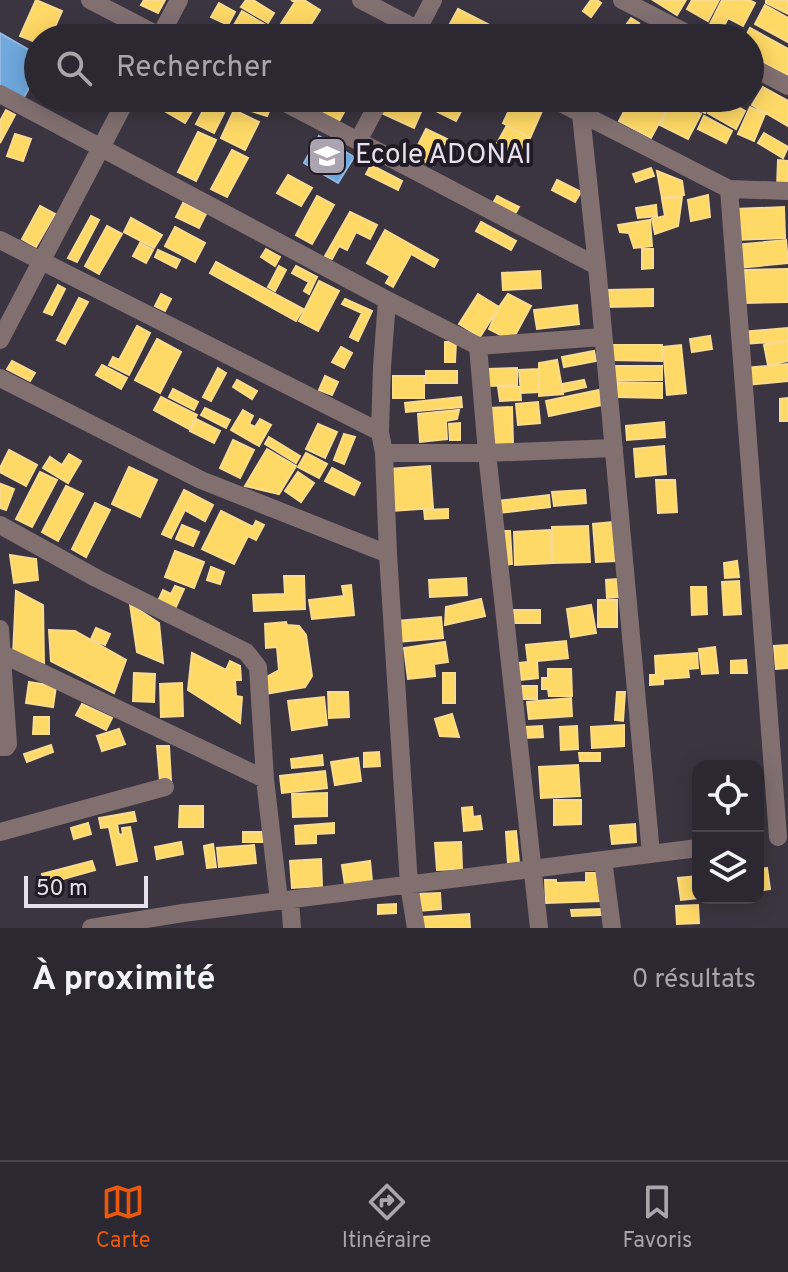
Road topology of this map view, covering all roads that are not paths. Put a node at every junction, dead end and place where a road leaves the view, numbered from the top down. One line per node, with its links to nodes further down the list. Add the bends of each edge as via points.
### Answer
1 (90, 0): 6 (street)
2 (179, 0): 7 (street)
3 (361, 0): 8 (street)
4 (433, 0): 9 (street)
5 (622, 0): 10 (street)
6 (135, 24)
7 (167, 24)
8 (402, 24)
9 (425, 24)
10 (669, 24)
11 (764, 73): 12 (street)
12 (788, 86)
13 (0, 94): 14 (street)
14 (24, 107)
15 (34, 112): 22 (street)
16 (120, 112): 22 (street)
17 (303, 112): 21 (street)
18 (374, 112): 21 (street)
19 (577, 112): 20 (street)
20 (581, 114): 23 (street); 27 (street)
21 (358, 141): 27 (street)
22 (101, 147): 26 (street); 28 (street)
23 (729, 189): 24 (street); 45 (street)
24 (788, 191)
25 (0, 240): 26 (street)
26 (41, 262): 30 (street); 33 (street)
27 (597, 266): 29 (street)
28 (387, 300): 31 (street); 33 (street)
29 (603, 337): 31 (street); 34 (street)
30 (0, 340)
31 (478, 346): 36 (street)
32 (0, 378): 38 (street, via 201,480)
33 (380, 432): 35 (street)
34 (614, 448): 36 (street); 47 (street)
35 (384, 453): 36 (street); 38 (street)
36 (487, 453): 49 (street)
37 (0, 525): 42 (street, via 246,652 258,667)
38 (388, 554): 50 (street)
39 (0, 629): 40 (street)
40 (1, 643): 41 (street, via 8,744); 42 (street)
41 (0, 747)
42 (265, 779): 51 (street)
43 (165, 787): 44 (street)
44 (0, 832)
45 (783, 837)
46 (692, 849): 47 (street)
47 (651, 854): 48 (street)
48 (603, 860): 49 (street); 57 (street)
49 (531, 869): 50 (street); 56 (street)
50 (409, 885): 51 (street); 55 (street)
51 (285, 900): 52 (street); 54 (street)
52 (185, 921): 53 (street)
53 (91, 928)
54 (292, 928)
55 (416, 928)
56 (539, 928)
57 (612, 928)

